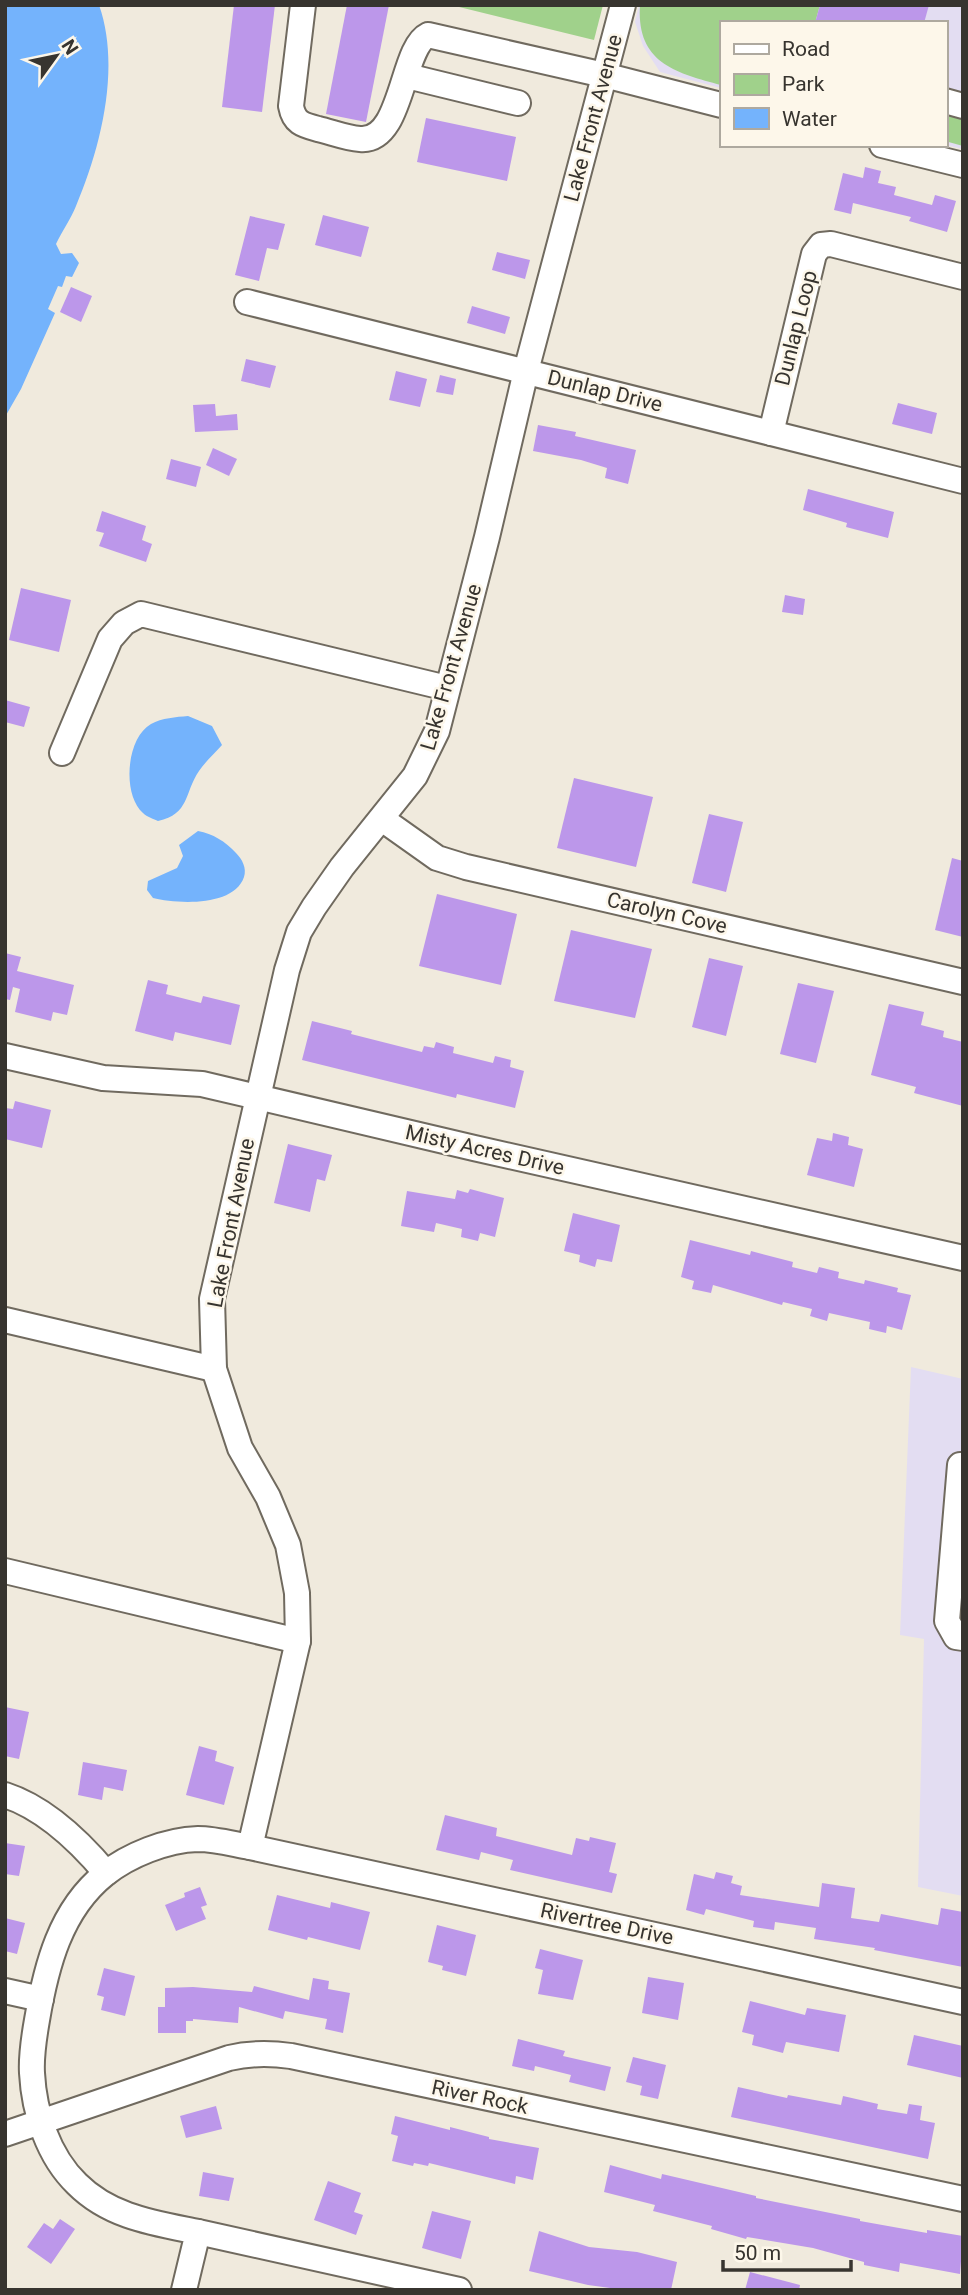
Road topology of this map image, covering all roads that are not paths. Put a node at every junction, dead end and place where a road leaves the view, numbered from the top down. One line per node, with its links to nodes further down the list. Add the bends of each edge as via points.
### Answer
1 (303, 5): 4 (street, via 291,106 297,121 361,139 372,137 387,123)
2 (623, 5): 3 (street, Lake Front Avenue)
3 (604, 75): 4 (street, via 428,35 419,43); 6 (street); 11 (street, Lake Front Avenue)
4 (407, 76): 5 (street)
5 (518, 103)
6 (720, 105)
7 (890, 147): 8 (street)
8 (963, 165)
9 (963, 277): 12 (street, Dunlap Loop, via 821,245 814,254)
10 (247, 302): 11 (street, Dunlap Drive)
11 (526, 372): 12 (street, Dunlap Drive); 14 (street, Lake Front Avenue)
12 (771, 433): 13 (street, Dunlap Drive)
13 (963, 481)
14 (447, 688): 15 (street, via 141,614 124,623 110,639); 16 (street, Lake Front Avenue, via 426,756)
15 (62, 753)
16 (382, 819): 17 (street, Carolyn Cove, via 437,858 466,867); 19 (street, Lake Front Avenue, via 342,867 299,932)
17 (963, 982)
18 (5, 1056): 19 (street, Misty Acres Drive, via 103,1078 202,1084)
19 (257, 1096): 20 (street, Misty Acres Drive); 22 (street, Lake Front Avenue, via 212,1299)
20 (963, 1258)
21 (5, 1321): 22 (street)
22 (215, 1369): 29 (street, Lake Front Avenue, via 240,1448 288,1545 297,1592)
23 (963, 1465): 24 (street)
24 (960, 1507): 25 (street)
25 (958, 1553): 27 (street)
26 (5, 1571): 29 (street)
27 (956, 1593): 28 (street, via 947,1620 957,1637)
28 (963, 1638)
29 (298, 1641): 31 (street, Lake Front Avenue)
30 (5, 1795): 32 (street, via 61,1828)
31 (250, 1847): 32 (street, via 196,1839 146,1851); 35 (street, Rivertree Drive)
32 (106, 1873): 34 (street, via 65,1923 54,1945)
33 (5, 1991): 34 (street)
34 (41, 1999): 36 (street, via 32,2071)
35 (963, 2002)
36 (41, 2122): 37 (street, River Rock); 38 (street, River Rock, via 229,2058 268,2053); 39 (street, via 61,2165 94,2198 139,2220)
37 (5, 2134)
38 (963, 2199)
39 (198, 2232): 40 (street); 41 (street)
40 (184, 2290)
41 (458, 2290)

